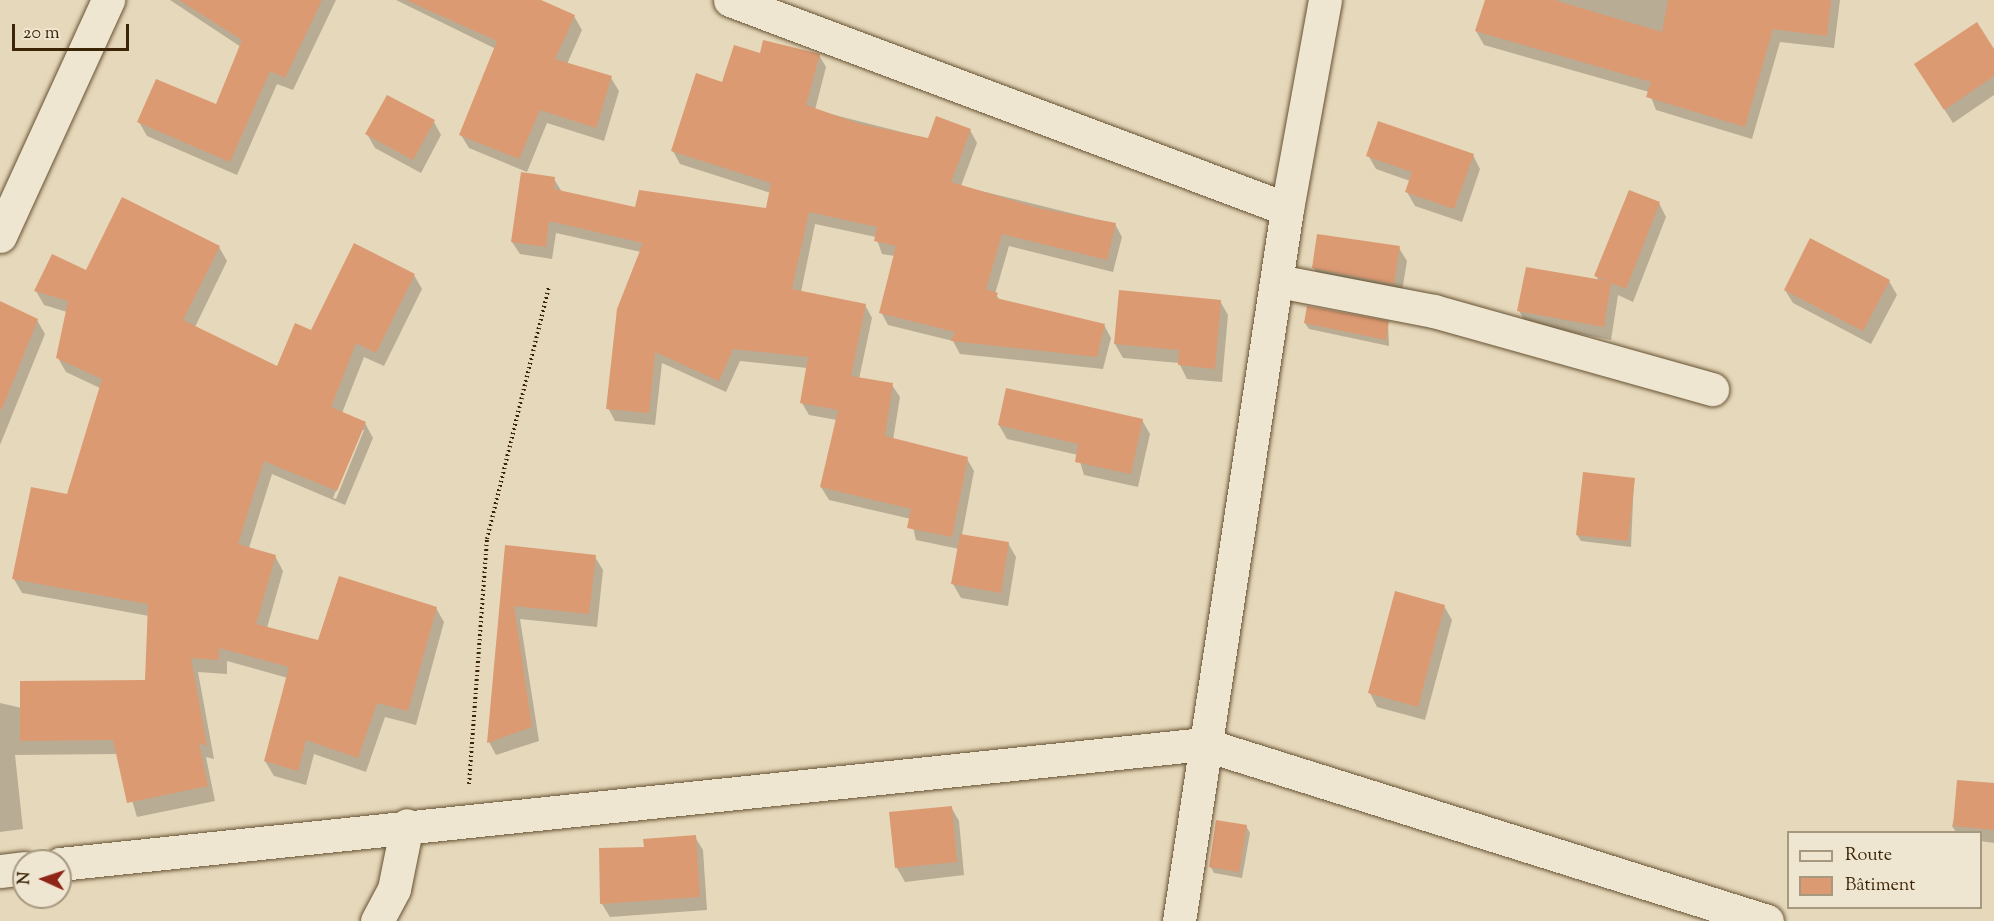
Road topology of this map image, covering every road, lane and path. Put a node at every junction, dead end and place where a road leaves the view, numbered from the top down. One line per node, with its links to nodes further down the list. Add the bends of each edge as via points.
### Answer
1 (108, 0): 5 (street)
2 (729, 0): 4 (street)
3 (1324, 0): 4 (street)
4 (1287, 209): 6 (street)
5 (0, 237)
6 (1278, 281): 8 (street, via 1434,311); 9 (street)
7 (549, 287): 10 (path, via 487,539)
8 (1712, 389)
9 (1203, 744): 10 (street); 14 (street); 15 (street)
10 (466, 818): 11 (street)
11 (407, 825): 12 (street); 13 (street, via 394,889)
12 (72, 863)
13 (377, 921)
14 (1179, 921)
15 (1767, 921)

